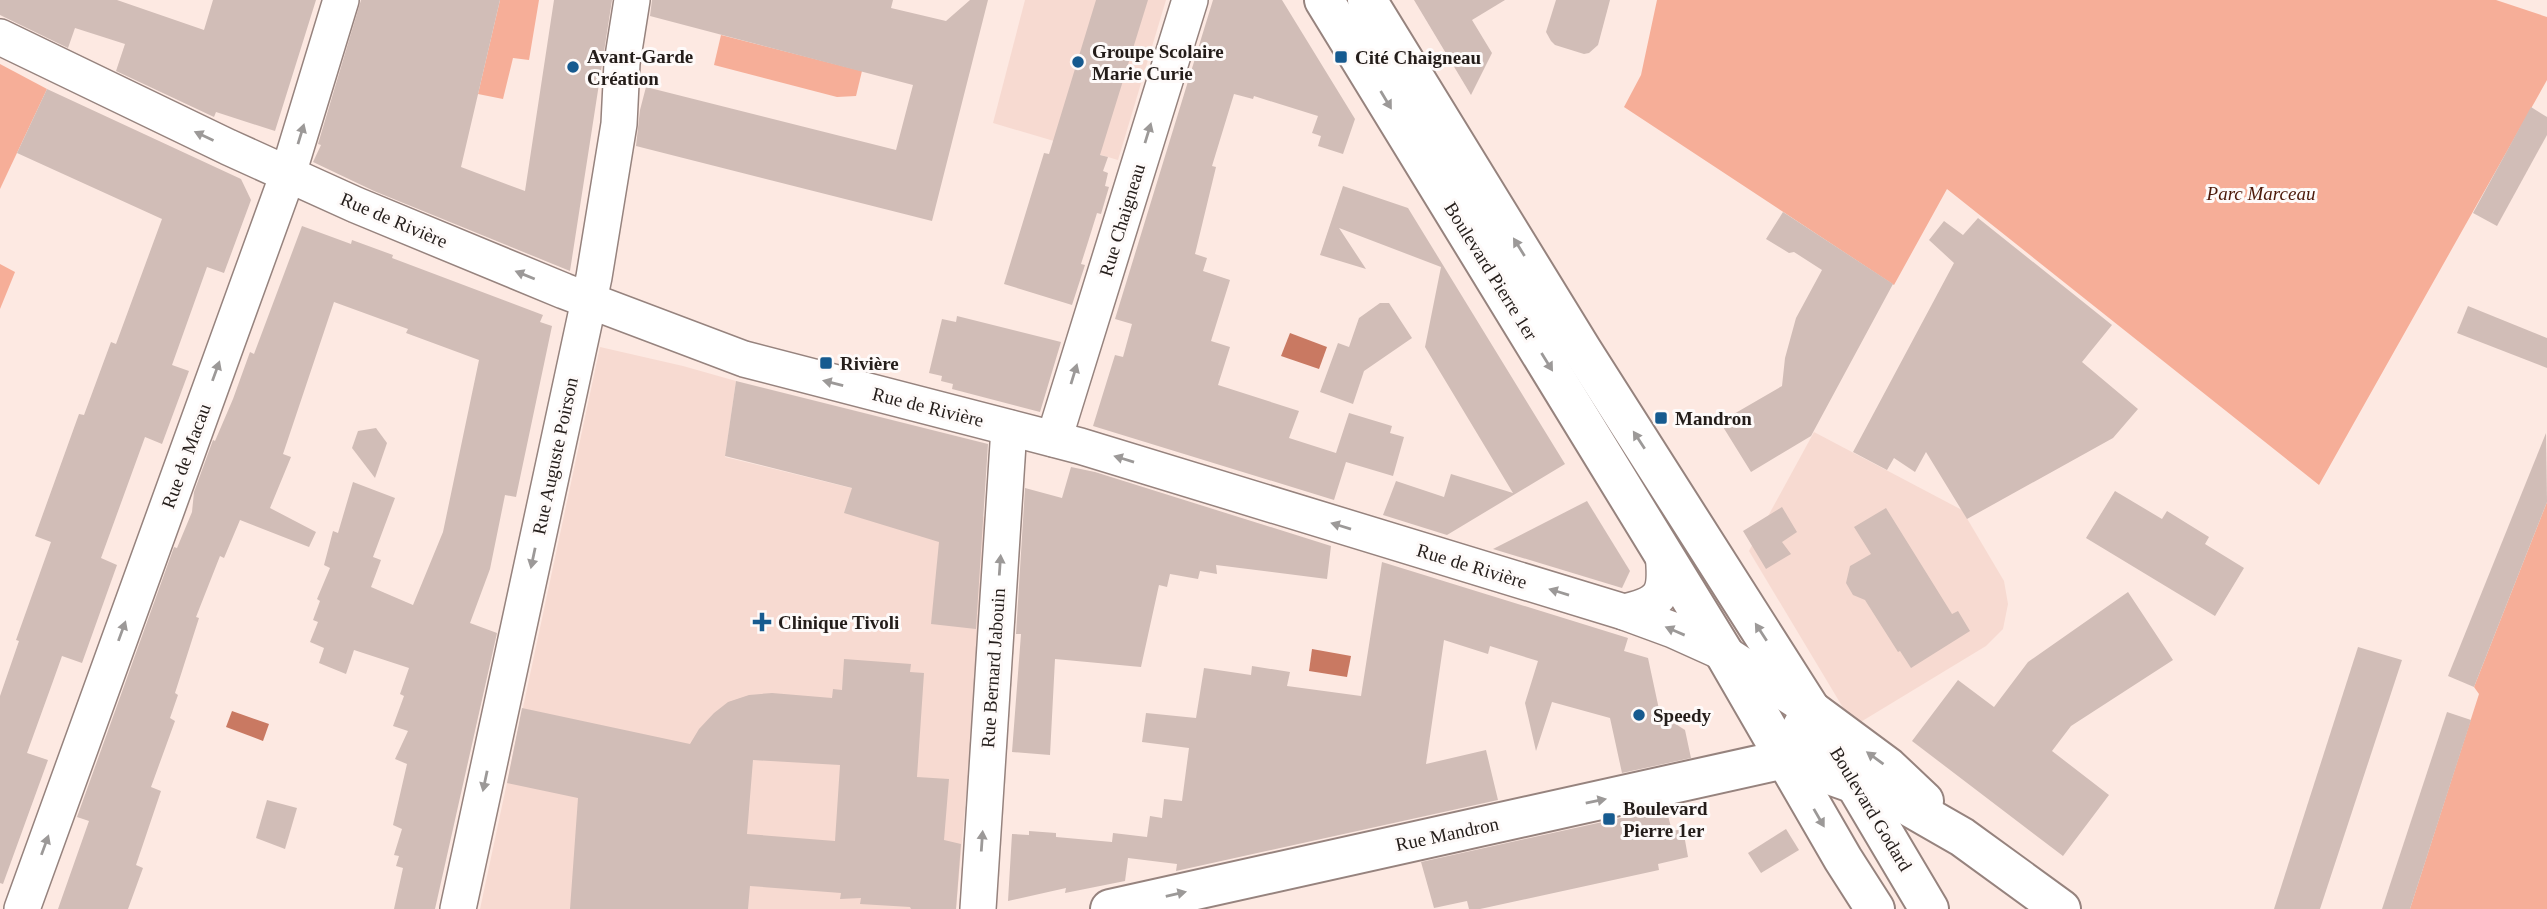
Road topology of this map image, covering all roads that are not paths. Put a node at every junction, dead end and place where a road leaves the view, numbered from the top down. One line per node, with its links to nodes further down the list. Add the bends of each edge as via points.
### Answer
1 (341, 0): 7 (street, Rue de Macau, one-way to 1)
2 (632, 0): 8 (street, Rue Auguste Poirson, via 619,124)
3 (1190, 0): 10 (street, Rue Chaigneau, one-way to 3)
4 (1324, 0): 11 (main road, Boulevard Pierre 1er, one-way to 11)
5 (1367, 0): 14 (main road, Boulevard Pierre 1er, one-way to 5)
6 (0, 37): 7 (street, Rue de Rivière, one-way to 6)
7 (288, 174): 8 (street, Rue de Rivière, one-way to 7); 18 (street, Rue de Macau, one-way to 7)
8 (589, 300): 9 (street, Rue de Rivière, one-way to 8, via 744,359); 19 (street, Rue Auguste Poirson, one-way to 19)
9 (1009, 428): 10 (street, Rue de Rivière); 20 (street, Rue Bernard Jabouin, one-way to 9)
10 (1054, 439): 12 (street, Rue de Rivière, one-way to 10)
11 (1663, 553): 12 (street, via 1665,575 1657,600 1649,607); 13 (main road, Boulevard Pierre 1er)
12 (1624, 612): 13 (street, Rue de Rivière, one-way to 12)
13 (1724, 653): 14 (street, Rue de Rivière); 15 (main road, Boulevard Pierre 1er)
14 (1811, 710): 15 (main road); 16 (main road, Boulevard Godard); 17 (main road, one-way to 14, via 1888,767)
15 (1784, 759): 16 (main road); 21 (main road, Rue Mandron, one-way to 15); 22 (main road, one-way to 22)
16 (1855, 783): 17 (main road, via 1894,798); 23 (main road, Boulevard Godard)
17 (1962, 837): 24 (main road)
18 (22, 909)
19 (458, 909)
20 (978, 909)
21 (1110, 909)
22 (1875, 909)
23 (1929, 909)
24 (2061, 909)

